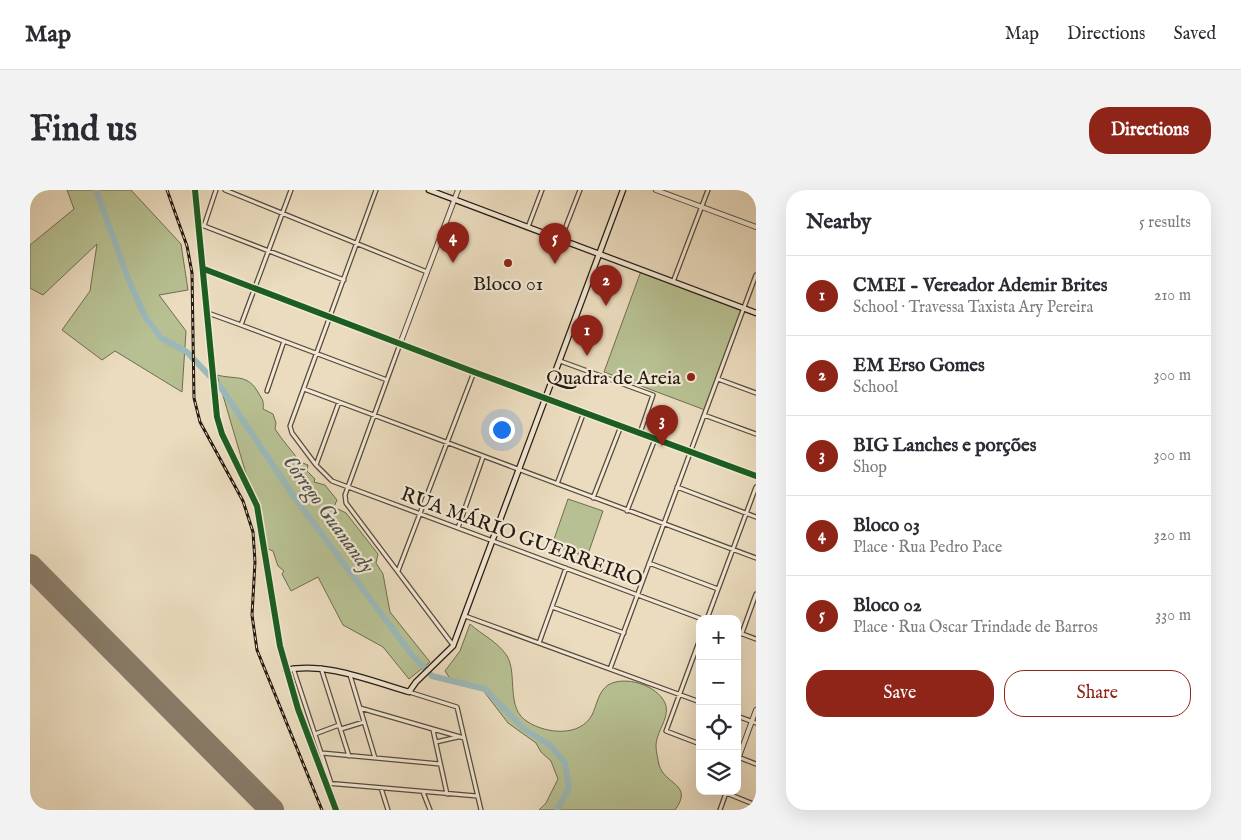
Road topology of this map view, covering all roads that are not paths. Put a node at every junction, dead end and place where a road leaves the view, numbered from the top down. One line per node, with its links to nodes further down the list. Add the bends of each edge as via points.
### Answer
1 (195, 190): 16 (main road)
2 (216, 190): 16 (street)
3 (224, 190): 15 (street)
4 (291, 190): 15 (street)
5 (376, 190): 20 (street)
6 (429, 190): 13 (main road)
7 (458, 190): 13 (street)
8 (542, 190): 17 (street)
9 (580, 190): 19 (street)
10 (623, 190): 22 (main road)
11 (656, 190): 14 (street)
12 (708, 190): 14 (street)
13 (454, 199): 17 (main road); 24 (street)
14 (701, 207): 18 (street); 27 (street)
15 (282, 214): 20 (street); 21 (street)
16 (202, 225): 21 (street); 23 (main road)
17 (528, 227): 19 (main road)
18 (756, 227)
19 (561, 239): 22 (main road)
20 (357, 243): 24 (street); 26 (street)
21 (268, 251): 26 (street); 28 (street)
22 (600, 254): 27 (main road); 37 (main road)
23 (204, 269): 28 (street); 30 (main road)
24 (427, 272): 35 (street)
25 (756, 276): 29 (street)
26 (344, 280): 32 (street)
27 (673, 282): 29 (main road)
28 (254, 288): 32 (street); 33 (street)
29 (743, 310): 31 (main road); 39 (street)
30 (208, 313): 33 (street); 92 (main road, via 214,392 222,434 260,517)
31 (756, 313)
32 (330, 318): 35 (street); 36 (street)
33 (241, 325): 34 (street)
34 (284, 340): 36 (street); 42 (street)
35 (400, 344): 38 (street); 40 (street)
36 (317, 352): 40 (street); 41 (street)
37 (560, 361): 44 (main road); 50 (street, via 654,394)
38 (474, 372): 44 (street); 53 (street)
39 (718, 379): 43 (street); 47 (street)
40 (387, 380): 48 (street)
41 (304, 389): 45 (street); 56 (street, via 290,426)
42 (267, 391)
43 (756, 393)
44 (547, 399): 46 (street); 57 (main road)
45 (339, 402): 48 (street); 56 (street)
46 (584, 412): 49 (street); 59 (street)
47 (704, 415): 51 (street); 54 (street)
48 (374, 416): 53 (street); 60 (street)
49 (621, 426): 50 (street); 63 (street)
50 (640, 433): 52 (street)
51 (756, 434)
52 (655, 439): 54 (street); 64 (street)
53 (447, 443): 55 (street); 66 (street)
54 (691, 452): 58 (street); 61 (street)
55 (484, 457): 57 (street); 69 (street)
56 (316, 466): 60 (street, RUA MÁRIO GUERREIRO, via 332,481)
57 (520, 471): 59 (street); 70 (main road)
58 (756, 476)
59 (557, 484): 63 (street)
60 (348, 487): 66 (street, RUA MÁRIO GUERREIRO); 75 (street, via 345,495 350,509)
61 (678, 487): 65 (street); 68 (street)
62 (756, 487): 65 (street)
63 (593, 498): 64 (street)
64 (627, 511): 68 (street)
65 (746, 513): 67 (street); 71 (street)
66 (421, 514): 69 (street, RUA MÁRIO GUERREIRO); 75 (street)
67 (756, 517)
68 (664, 525): 71 (street); 73 (street)
69 (458, 528): 70 (street, RUA MÁRIO GUERREIRO)
70 (494, 541): 74 (street, RUA MÁRIO GUERREIRO); 81 (main road)
71 (733, 550): 72 (street); 76 (street)
72 (756, 558)
73 (649, 563): 76 (street); 78 (street)
74 (566, 568): 78 (street, RUA MÁRIO GUERREIRO); 79 (street)
75 (398, 571): 87 (street)
76 (718, 589): 80 (street)
77 (756, 594): 84 (street)
78 (638, 595): 82 (street, RUA MÁRIO GUERREIRO); 83 (street)
79 (552, 607): 83 (street); 86 (street)
80 (708, 615)
81 (465, 616): 86 (street); 87 (main road)
82 (696, 617)
83 (624, 633): 91 (street)
84 (742, 633): 85 (street)
85 (756, 639)
86 (539, 643): 91 (street)
87 (454, 646): 94 (main road)
88 (696, 649): 95 (street)
89 (293, 668): 90 (main road); 92 (main road); 104 (street)
90 (321, 668): 93 (main road); 102 (street)
91 (610, 669): 95 (street)
92 (286, 670): 116 (main road, via 298,709)
93 (350, 675): 94 (main road); 97 (street)
94 (409, 692): 106 (street, via 457,707)
95 (679, 694): 96 (street); 108 (street, via 666,731)
96 (696, 700)
97 (360, 708): 100 (street); 103 (street)
98 (756, 710): 101 (street)
99 (741, 717): 101 (street)
100 (364, 722): 102 (street); 112 (street)
101 (754, 722): 109 (street)
102 (340, 727): 104 (street); 111 (street)
103 (433, 730): 105 (street); 107 (street)
104 (315, 734): 110 (street)
105 (458, 737): 106 (street); 107 (street)
106 (464, 738): 122 (street)
107 (436, 742): 114 (street)
108 (696, 742)
109 (741, 752)
110 (321, 753): 111 (street); 116 (street)
111 (349, 756): 112 (street)
112 (375, 758): 114 (street)
113 (741, 760): 115 (street)
114 (440, 764): 119 (street)
115 (756, 764)
116 (329, 783): 117 (street); 124 (main road)
117 (381, 788): 118 (street); 125 (street)
118 (424, 792): 119 (street); 126 (street)
119 (447, 794): 122 (street)
120 (725, 795): 128 (street)
121 (733, 795): 123 (street)
122 (478, 796): 127 (street)
123 (756, 805)
124 (336, 810)
125 (388, 810)
126 (430, 810)
127 (481, 810)
128 (720, 810)

